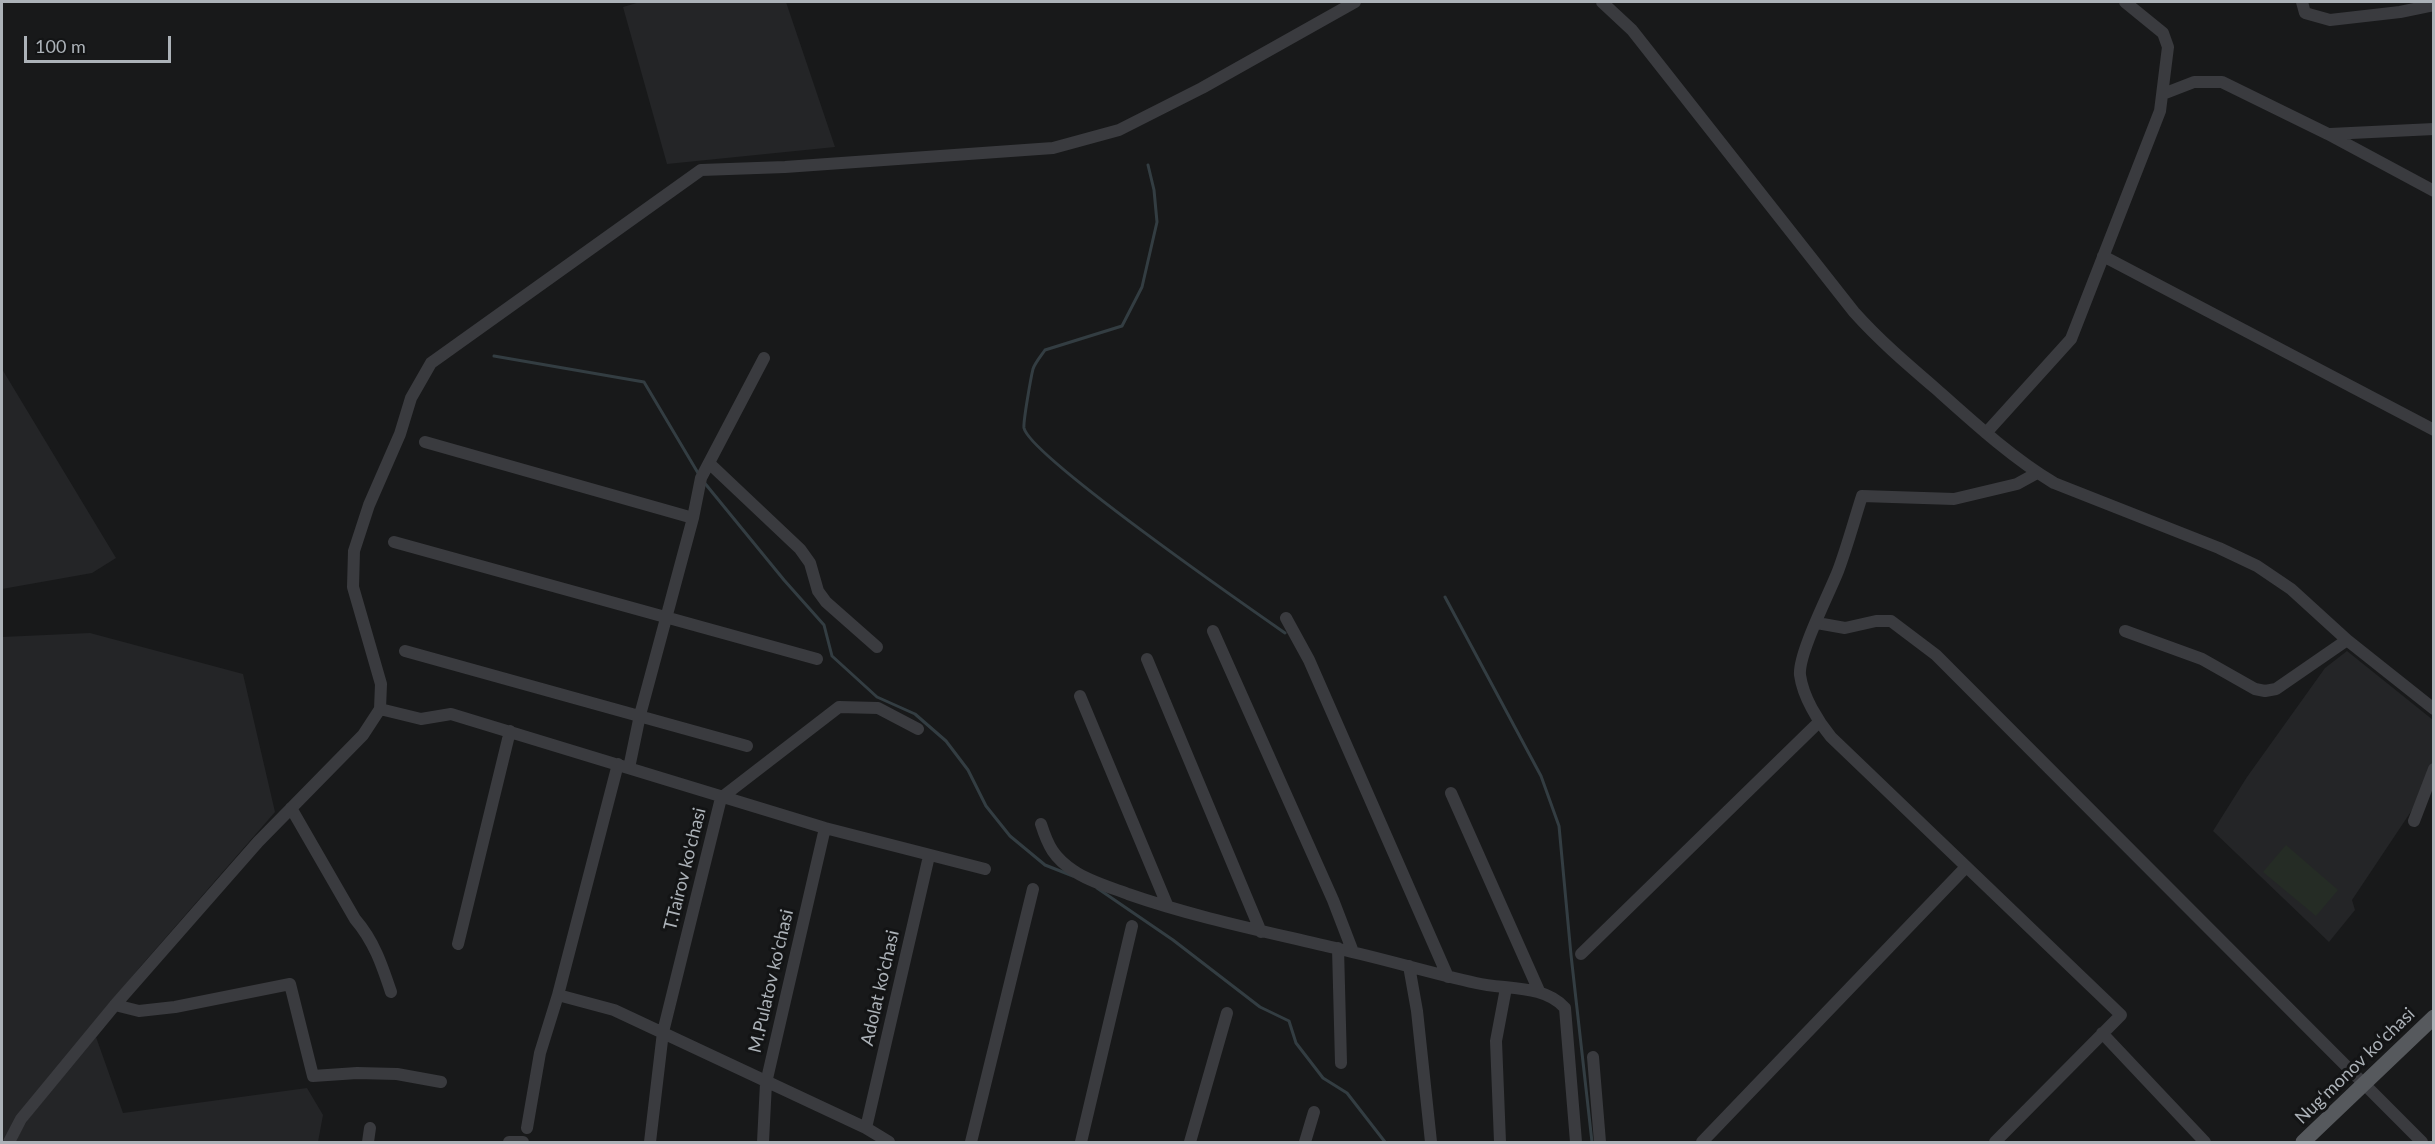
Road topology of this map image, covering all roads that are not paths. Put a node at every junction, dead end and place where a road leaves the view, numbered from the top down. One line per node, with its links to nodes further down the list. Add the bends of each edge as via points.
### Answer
1 (1355, 2): 30 (street, via 1119,130 1075,143 1053,148 701,170 451,348 431,363 417,385 354,551 353,587 381,684)
2 (1602, 2): 13 (street, via 1632,30 1859,318)
3 (2125, 2): 6 (street, via 2167,40)
4 (2302, 2): 5 (street, via 2305,13 2330,20)
5 (2433, 6)
6 (2163, 94): 8 (street, via 2194,82 2222,82); 10 (street, via 2160,111)
7 (2433, 129): 8 (street)
8 (2328, 134): 9 (street)
9 (2433, 191)
10 (2103, 256): 12 (street); 13 (street, via 2072,339)
11 (764, 358): 15 (street)
12 (2433, 430)
13 (1986, 433): 16 (street)
14 (425, 442): 17 (street)
15 (709, 463): 17 (street, via 701,478); 25 (street, via 800,549 826,602)
16 (2037, 473): 21 (street, via 2016,484 1954,499 1862,496); 24 (street, via 2257,566 2291,590)
17 (693, 518): 19 (street)
18 (394, 542): 19 (street)
19 (666, 618): 27 (street); 32 (street)
20 (1286, 618): 57 (street, via 1309,660)
21 (1817, 623): 33 (street, via 1802,659 1800,675); 71 (street, via 1845,628 1892,621 1936,655)
22 (1213, 631): 54 (street)
23 (2125, 631): 24 (street, via 2202,659 2265,692 2276,689)
24 (2347, 640): 31 (street)
25 (877, 647)
26 (405, 651): 32 (street)
27 (817, 659)
28 (1147, 659): 51 (street)
29 (1080, 696): 49 (street)
30 (380, 709): 35 (street, via 421,719 451,714); 41 (street, via 363,735)
31 (2433, 709)
32 (640, 715): 36 (street); 37 (street)
33 (1819, 722): 46 (street); 55 (street)
34 (918, 729): 40 (street, T.Tairov ko'chasi, via 878,708 839,707)
35 (510, 731): 37 (street); 52 (street)
36 (747, 746)
37 (623, 766): 40 (street); 61 (street)
38 (2433, 769): 42 (street)
39 (1451, 793): 59 (street)
40 (721, 798): 44 (street); 65 (street, T.Tairov ko'chasi)
41 (291, 808): 60 (street, via 378,953); 62 (street)
42 (2414, 821)
43 (1041, 824): 49 (street, via 1051,851 1073,871)
44 (825, 828): 45 (street); 70 (street, M.Pulatov ko'chasi)
45 (929, 856): 47 (street); 75 (street, Adolat ko'chasi)
46 (1966, 867): 66 (street, via 2121,1015); 91 (street)
47 (985, 869)
48 (1032, 889): 83 (street)
49 (1168, 907): 51 (street)
50 (1132, 926): 84 (street)
51 (1261, 932): 53 (street)
52 (458, 944)
53 (1338, 948): 54 (street); 68 (street)
54 (1353, 952): 56 (street)
55 (1581, 954)
56 (1409, 966): 57 (street); 87 (street)
57 (1448, 977): 58 (street)
58 (1506, 988): 59 (street); 88 (street, via 1496,1041)
59 (1539, 991): 89 (street, via 1557,998 1565,1008)
60 (392, 992)
61 (558, 995): 65 (street, via 614,1010); 74 (street, via 540,1053)
62 (115, 1005): 69 (street, via 139,1011 176,1007 290,984 314,1076 397,1074); 78 (street, via 21,1119)
63 (1227, 1013): 85 (street)
64 (2433, 1017): 71 (main road, Nugʻmonov koʻchasi)
65 (663, 1032): 70 (street); 81 (street, T.Tairov ko'chasi)
66 (2102, 1034): 92 (street); 93 (street)
67 (1593, 1057): 90 (street)
68 (1341, 1064)
69 (441, 1082)
70 (766, 1083): 75 (street); 82 (street, M.Pulatov ko'chasi)
71 (2363, 1084): 94 (main road, Nugʻmonov koʻchasi); 95 (street)
72 (1314, 1112): 86 (street)
73 (370, 1128): 79 (street)
74 (527, 1128)
75 (866, 1128): 76 (street)
76 (882, 1141)
77 (509, 1142): 80 (street)
78 (9, 1143)
79 (368, 1143)
80 (523, 1143)
81 (650, 1143)
82 (763, 1143)
83 (971, 1143)
84 (1080, 1143)
85 (1190, 1143)
86 (1305, 1143)
87 (1431, 1143)
88 (1500, 1143)
89 (1576, 1143)
90 (1600, 1143)
91 (1702, 1143)
92 (1995, 1143)
93 (2205, 1143)
94 (2303, 1143)
95 (2422, 1143)

